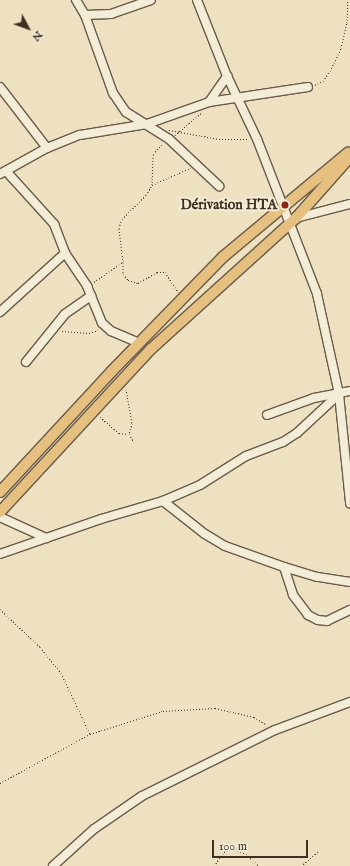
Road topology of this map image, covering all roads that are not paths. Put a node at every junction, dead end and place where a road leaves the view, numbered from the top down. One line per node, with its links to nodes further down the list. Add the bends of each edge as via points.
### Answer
1 (76, 0): 4 (street)
2 (151, 0): 4 (street, via 111,14)
3 (197, 0): 5 (street)
4 (85, 15): 10 (street, via 117,100 126,112)
5 (227, 76): 8 (street); 9 (street)
6 (0, 87): 11 (street)
7 (308, 87): 8 (street)
8 (239, 99): 9 (street); 17 (street, via 257,139)
9 (209, 102): 10 (street)
10 (148, 124): 11 (street, via 80,135); 15 (street, via 169,139)
11 (47, 148): 14 (street)
12 (350, 152): 17 (main road)
13 (350, 157): 18 (main road)
14 (2, 172): 19 (street, via 51,220 60,234)
15 (219, 186)
16 (350, 204): 18 (street)
17 (282, 210): 18 (street); 22 (main road, via 223,257)
18 (292, 220): 23 (main road); 29 (street, via 317,294)
19 (65, 253): 20 (street); 21 (street)
20 (91, 296): 24 (street, via 105,327); 25 (street, via 70,310)
21 (0, 312)
22 (154, 328): 23 (street); 24 (main road)
23 (165, 335): 27 (main road)
24 (139, 344): 26 (main road)
25 (26, 362)
26 (112, 371): 27 (street); 31 (main road)
27 (125, 377): 34 (main road)
28 (350, 391): 29 (street)
29 (339, 394): 30 (street, via 314,398); 32 (street, via 297,433 283,442 246,456 200,485); 33 (street)
30 (267, 415)
31 (0, 492)
32 (163, 502): 36 (street); 38 (street, via 225,546)
33 (350, 503)
34 (0, 512)
35 (0, 517): 36 (street)
36 (46, 538): 37 (street)
37 (0, 554)
38 (284, 567): 39 (street, via 317,578); 40 (street, via 293,595 308,615 318,620 327,620)
39 (350, 582)
40 (350, 610)
41 (350, 702): 42 (street, via 275,730 142,796 94,829)
42 (53, 866)

